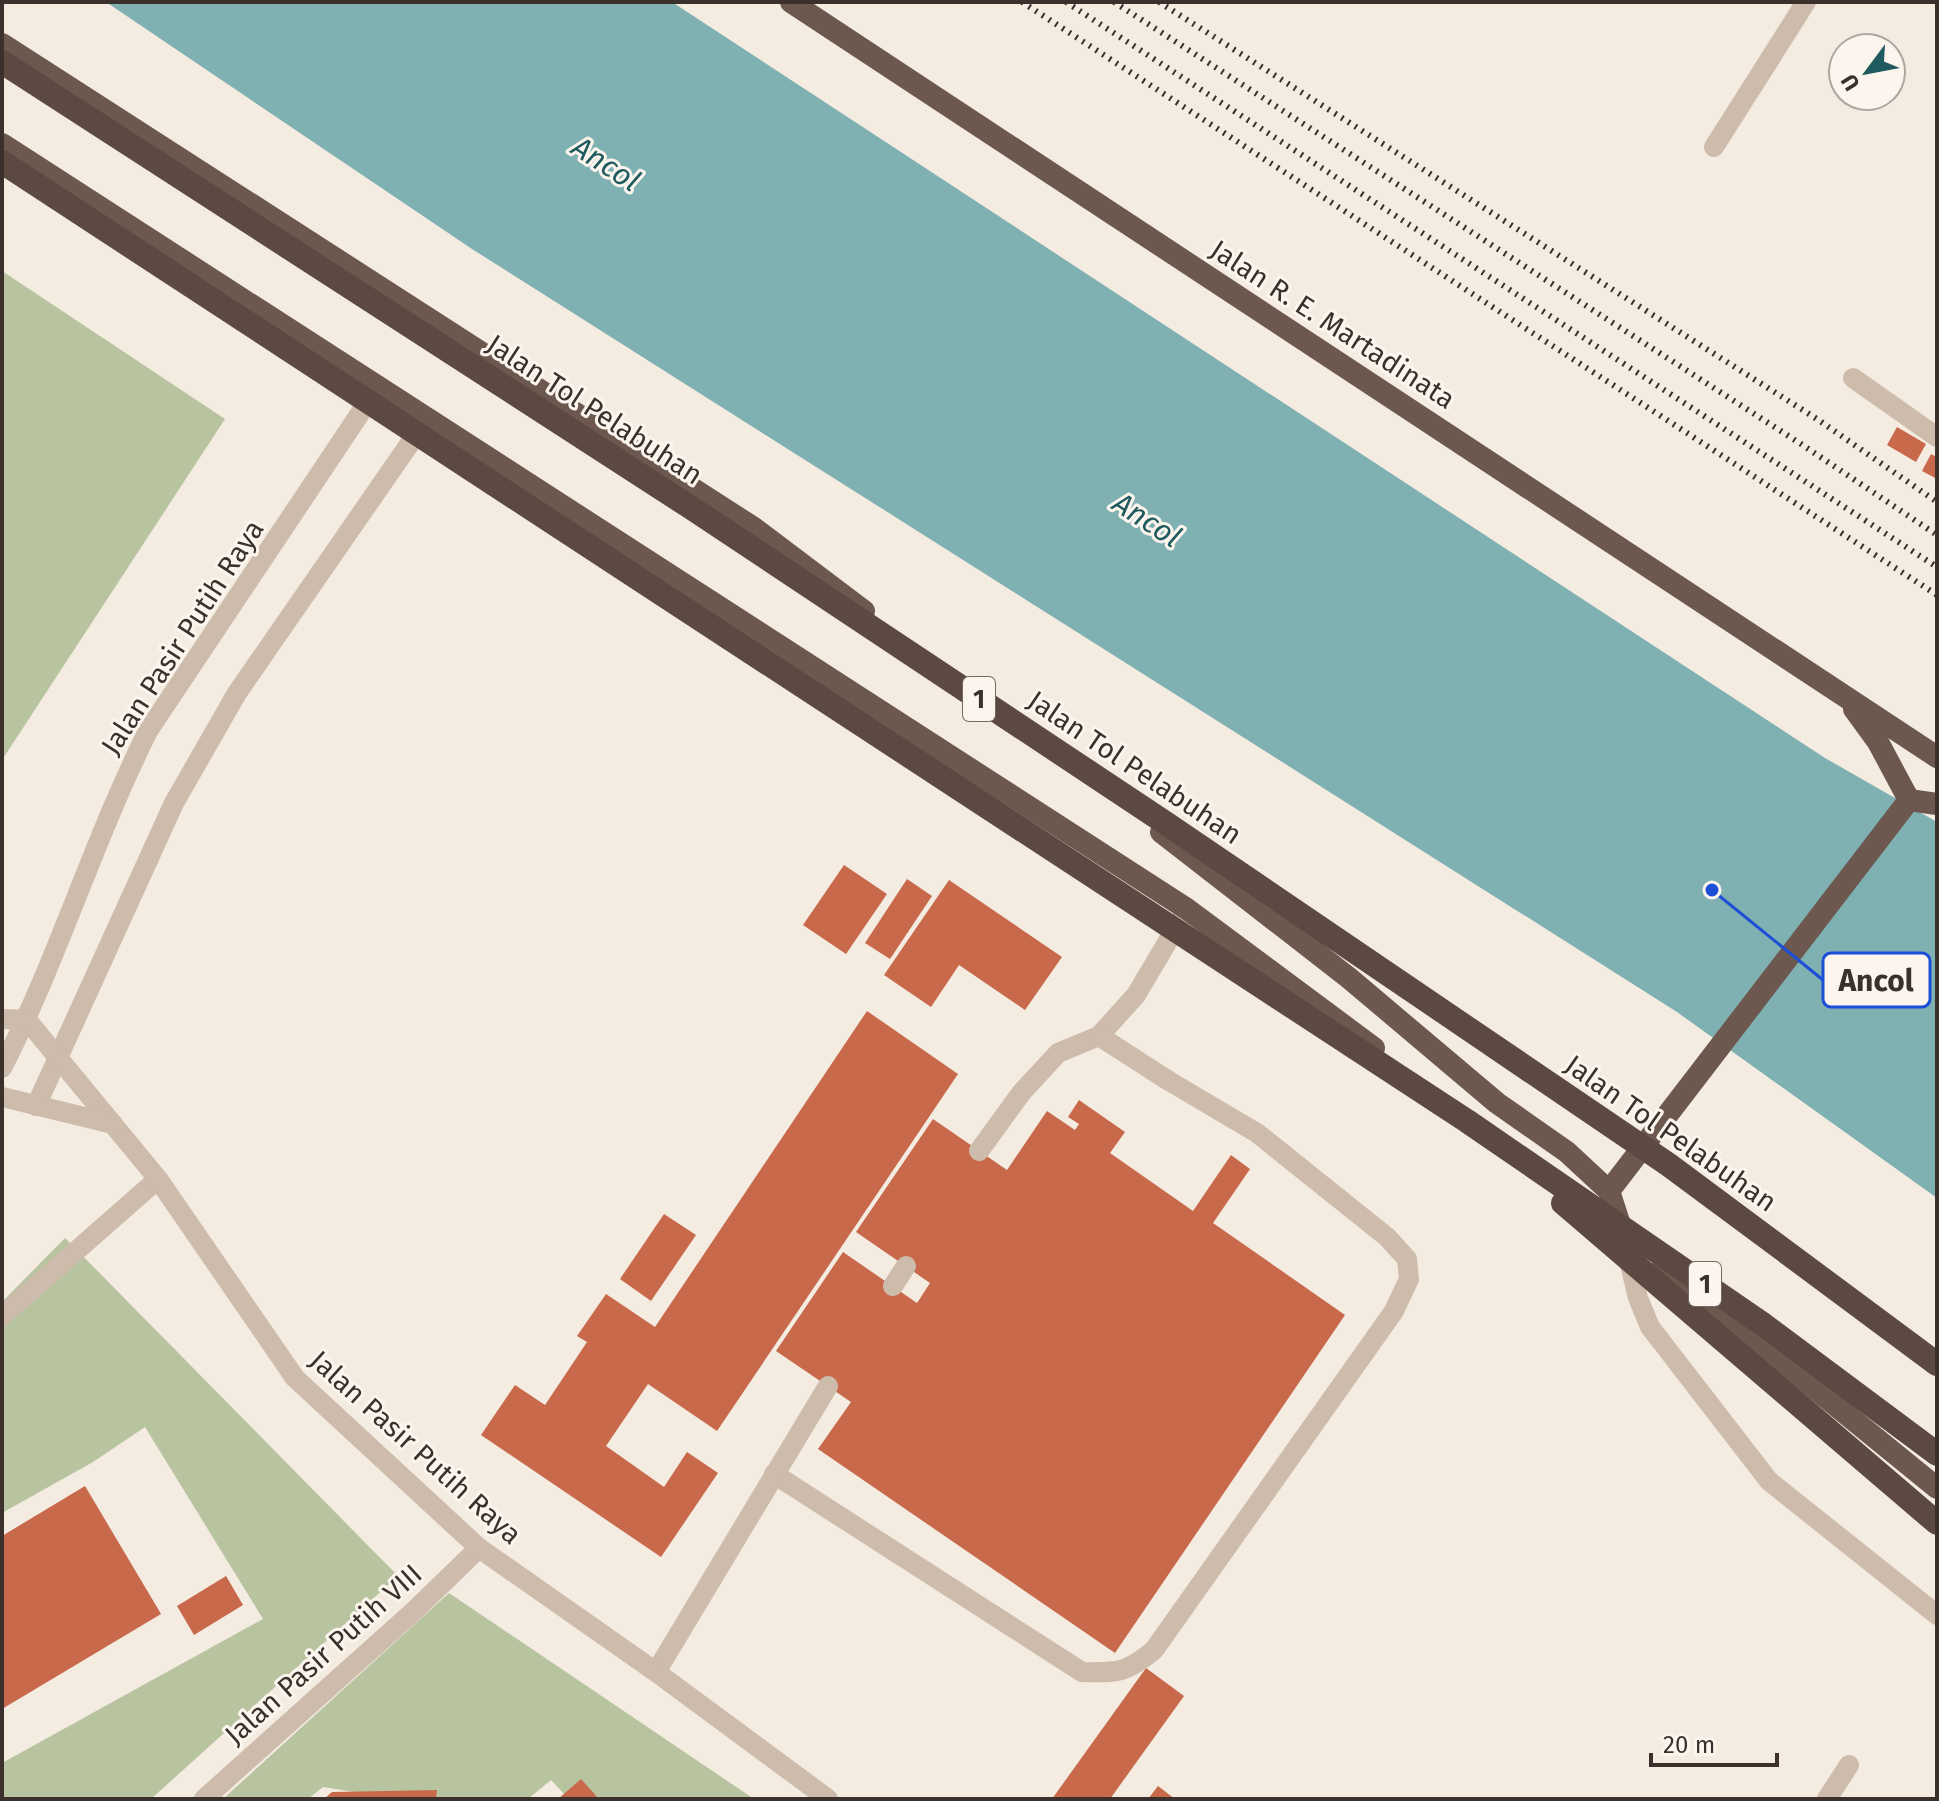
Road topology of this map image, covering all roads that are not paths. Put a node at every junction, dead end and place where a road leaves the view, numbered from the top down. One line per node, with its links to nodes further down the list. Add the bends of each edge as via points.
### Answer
1 (791, 2): 12 (highway, Jalan R. E. Martadinata)
2 (1806, 2): 6 (street)
3 (2, 44): 26 (highway, via 754,528 1151,824 1349,978 1497,1103)
4 (2, 62): 35 (highway, Jalan Tol Pelabuhan / 1, bridge, via 690,507 1164,822 1669,1165)
5 (2, 144): 9 (highway)
6 (1714, 147)
7 (2, 162): 24 (highway, 1, bridge)
8 (1853, 378): 11 (street)
9 (377, 388): 10 (highway); 18 (street, Jalan Pasir Putih Raya, via 148,731 120,785)
10 (426, 420): 16 (highway); 20 (street, via 237,693 174,803)
11 (1937, 437)
12 (1843, 695): 13 (highway, Jalan R. E. Martadinata); 14 (highway, Jalan R. E. Martadinata, via 1878,742)
13 (1937, 757)
14 (1908, 802): 15 (highway); 30 (highway)
15 (1937, 804)
16 (1187, 909): 19 (street, via 1136,995); 28 (highway)
17 (2, 1019): 18 (street)
18 (27, 1020): 20 (street, Jalan Pasir Putih Raya); 21 (street, Jalan Pasir Putih Raya)
19 (1099, 1036): 27 (street, via 1058,1053); 38 (street, via 1257,1133 1387,1237 1407,1259 1409,1279 1394,1311 1154,1650 1132,1668 1082,1672)
20 (57, 1057): 23 (street); 25 (street, Jalan Pasir Putih Raya)
21 (2, 1068)
22 (2, 1097): 23 (street)
23 (36, 1106): 25 (street)
24 (1467, 1121): 37 (highway, 1, bridge, via 1764,1325); 40 (highway, bridge)
25 (113, 1124): 29 (street, Jalan Pasir Putih Raya)
26 (1542, 1133): 28 (highway, via 1544,1157); 30 (highway)
27 (979, 1151)
28 (1531, 1165): 31 (highway)
29 (158, 1179): 34 (street); 41 (street, Jalan Pasir Putih Raya, via 295,1378)
30 (1609, 1191): 31 (highway, 1)
31 (1620, 1225): 39 (highway, 1, via 1675,1277); 42 (street, via 1650,1327 1769,1481)
32 (906, 1266): 33 (street)
33 (893, 1286)
34 (2, 1316)
35 (1937, 1364)
36 (828, 1386): 38 (street)
37 (1937, 1454)
38 (774, 1474): 43 (street)
39 (1937, 1488)
40 (1937, 1523)
41 (479, 1548): 43 (street, Jalan Pasir Putih Raya); 45 (street, Jalan Pasir Putih VIII)
42 (1937, 1615)
43 (656, 1672): 46 (street, Jalan Pasir Putih Raya)
44 (1849, 1765): 47 (street)
45 (204, 1799)
46 (828, 1799)
47 (1827, 1799)

